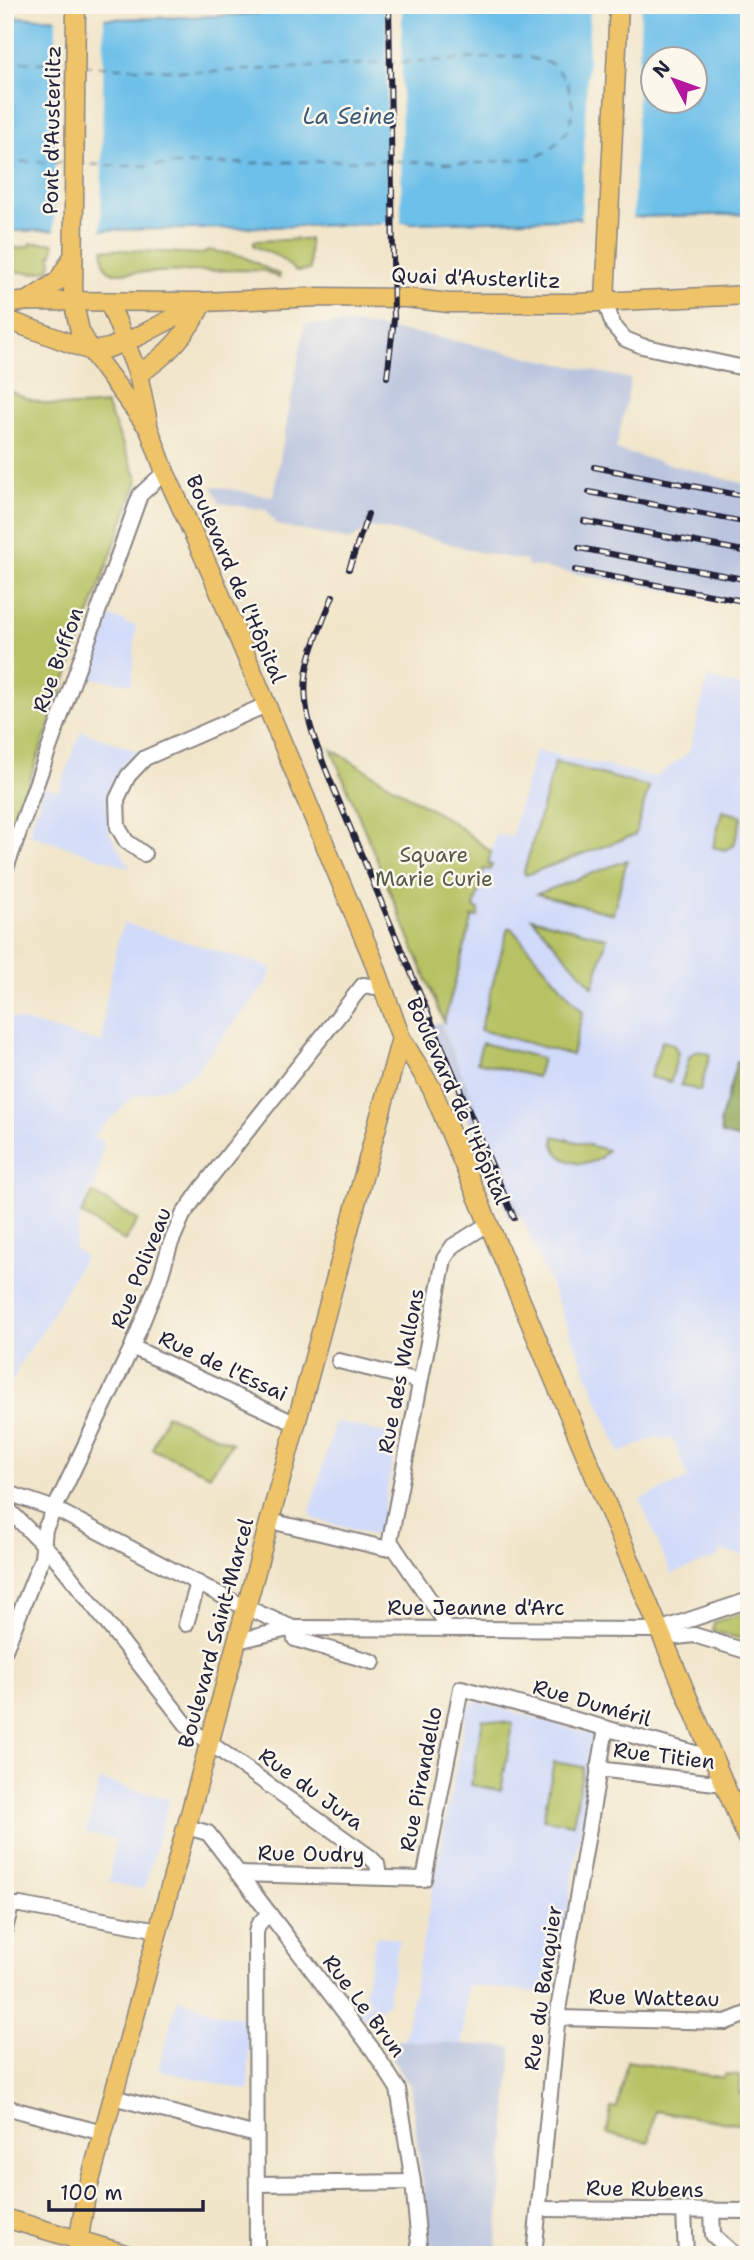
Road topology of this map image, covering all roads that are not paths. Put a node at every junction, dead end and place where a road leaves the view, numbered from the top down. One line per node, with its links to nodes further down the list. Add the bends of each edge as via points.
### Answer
1 (76, 5): 3 (main road, Pont d'Austerlitz)
2 (619, 5): 7 (main road)
3 (73, 255): 5 (main road, via 58,281); 6 (main road, Pont d'Austerlitz)
4 (749, 295): 7 (main road, Quai d'Austerlitz)
5 (28, 301): 6 (main road, Quai d'Austerlitz); 10 (main road, Quai d'Austerlitz)
6 (73, 301): 8 (main road, Quai d'Austerlitz); 13 (main road, Boulevard de l'Hôpital, via 80,331)
7 (605, 301): 9 (main road, Quai d'Austerlitz, via 449,303 318,297); 14 (street, via 613,325 625,339)
8 (109, 302): 9 (main road, Quai d'Austerlitz); 12 (main road)
9 (203, 302): 12 (main road); 15 (main road, via 176,345)
10 (5, 304)
11 (5, 319): 13 (main road)
12 (126, 341): 13 (main road); 15 (main road)
13 (91, 351): 16 (main road, Boulevard de l'Hôpital)
14 (749, 369)
15 (138, 374): 16 (main road)
16 (149, 429): 17 (main road, Boulevard de l'Hôpital)
17 (165, 472): 18 (main road, Boulevard de l'Hôpital); 20 (street, Rue Buffon, via 140,495)
18 (266, 705): 19 (street, via 145,758 132,770 120,790 116,818 125,841); 21 (main road, Boulevard de l'Hôpital)
19 (144, 854)
20 (5, 871)
21 (383, 988): 22 (main road, Boulevard de l'Hôpital); 24 (street, Rue Poliveau, via 363,985 183,1215)
22 (401, 1038): 23 (main road, Boulevard de l'Hôpital, via 432,1089); 27 (main road, Boulevard Saint-Marcel)
23 (488, 1224): 26 (street, Rue des Wallons, via 453,1246 444,1259); 41 (main road, Boulevard de l'Hôpital)
24 (132, 1347): 27 (street, Rue de l'Essai); 30 (street, Rue Poliveau)
25 (339, 1361): 26 (street)
26 (419, 1381): 33 (street, Rue des Wallons, via 390,1541)
27 (296, 1424): 31 (main road, Boulevard Saint-Marcel)
28 (5, 1492): 30 (street, Rue Jeanne d'Arc)
29 (5, 1506): 32 (street, Rue du Jura)
30 (55, 1509): 32 (street, Rue Poliveau, via 45,1528); 34 (street, Rue Jeanne d'Arc)
31 (270, 1521): 33 (street); 36 (main road, Boulevard Saint-Marcel)
32 (44, 1544): 43 (street, Rue Poliveau); 49 (street, Rue du Jura, via 190,1729)
33 (394, 1547): 40 (street, via 443,1619)
34 (198, 1583): 36 (street, Rue Jeanne d'Arc); 37 (street)
35 (749, 1600): 41 (street)
36 (246, 1607): 38 (street, Rue Jeanne d'Arc); 42 (main road, Boulevard Saint-Marcel)
37 (186, 1624)
38 (293, 1628): 39 (street, Rue Jeanne d'Arc); 42 (street, Rue Jeanne d'Arc); 45 (street, via 295,1639)
39 (344, 1628): 40 (street, Rue Jeanne d'Arc); 45 (street)
40 (444, 1628): 41 (street, Rue Jeanne d'Arc)
41 (659, 1630): 44 (street); 50 (main road, Boulevard de l'Hôpital)
42 (237, 1641): 49 (main road, Boulevard Saint-Marcel)
43 (5, 1650)
44 (749, 1652)
45 (341, 1653): 46 (street)
46 (373, 1662)
47 (461, 1688): 48 (street, Rue Duméril); 58 (street, Rue Pirandello)
48 (606, 1728): 50 (street, Rue Duméril); 51 (street, Rue du Banquier)
49 (209, 1743): 54 (main road, Boulevard Saint-Marcel); 57 (street, Rue du Jura, via 370,1857 377,1864)
50 (713, 1758): 52 (main road, Boulevard de l'Hôpital)
51 (598, 1769): 52 (street, Rue Titien); 64 (street, Rue du Banquier)
52 (724, 1784): 53 (main road, Boulevard de l'Hôpital)
53 (741, 1809): 55 (main road, Boulevard de l'Hôpital)
54 (187, 1827): 56 (street, Rue Le Brun, via 208,1833); 62 (main road, Boulevard Saint-Marcel)
55 (749, 1843)
56 (238, 1874): 57 (street, Rue Oudry); 60 (street, Rue Le Brun)
57 (379, 1877): 58 (street, Rue Oudry)
58 (424, 1879)
59 (8, 1905): 61 (street); 62 (street)
60 (268, 1913): 68 (street, via 256,1933); 69 (street, Rue Le Brun, via 398,2089)
61 (5, 1929)
62 (159, 1930): 65 (main road, Boulevard Saint-Marcel)
63 (749, 2013): 64 (street, Rue Watteau, via 726,2022)
64 (558, 2018): 71 (street, Rue du Banquier)
65 (113, 2097): 67 (main road, Boulevard Saint-Marcel); 68 (street)
66 (5, 2107): 67 (street)
67 (103, 2133): 76 (main road, Boulevard Saint-Marcel)
68 (257, 2135): 70 (street)
69 (413, 2182): 70 (street); 80 (street, Rue Le Brun)
70 (257, 2184): 79 (street)
71 (540, 2209): 72 (street, Rue Rubens); 81 (street, Rue du Banquier)
72 (684, 2211): 73 (street, Rue Rubens); 82 (street)
73 (712, 2211): 74 (street, Rue Rubens); 83 (street, via 713,2235)
74 (749, 2211)
75 (5, 2218): 76 (main road)
76 (78, 2248): 77 (main road); 78 (main road)
77 (62, 2255)
78 (129, 2255)
79 (257, 2255)
80 (421, 2255)
81 (534, 2255)
82 (686, 2255)
83 (735, 2255)

